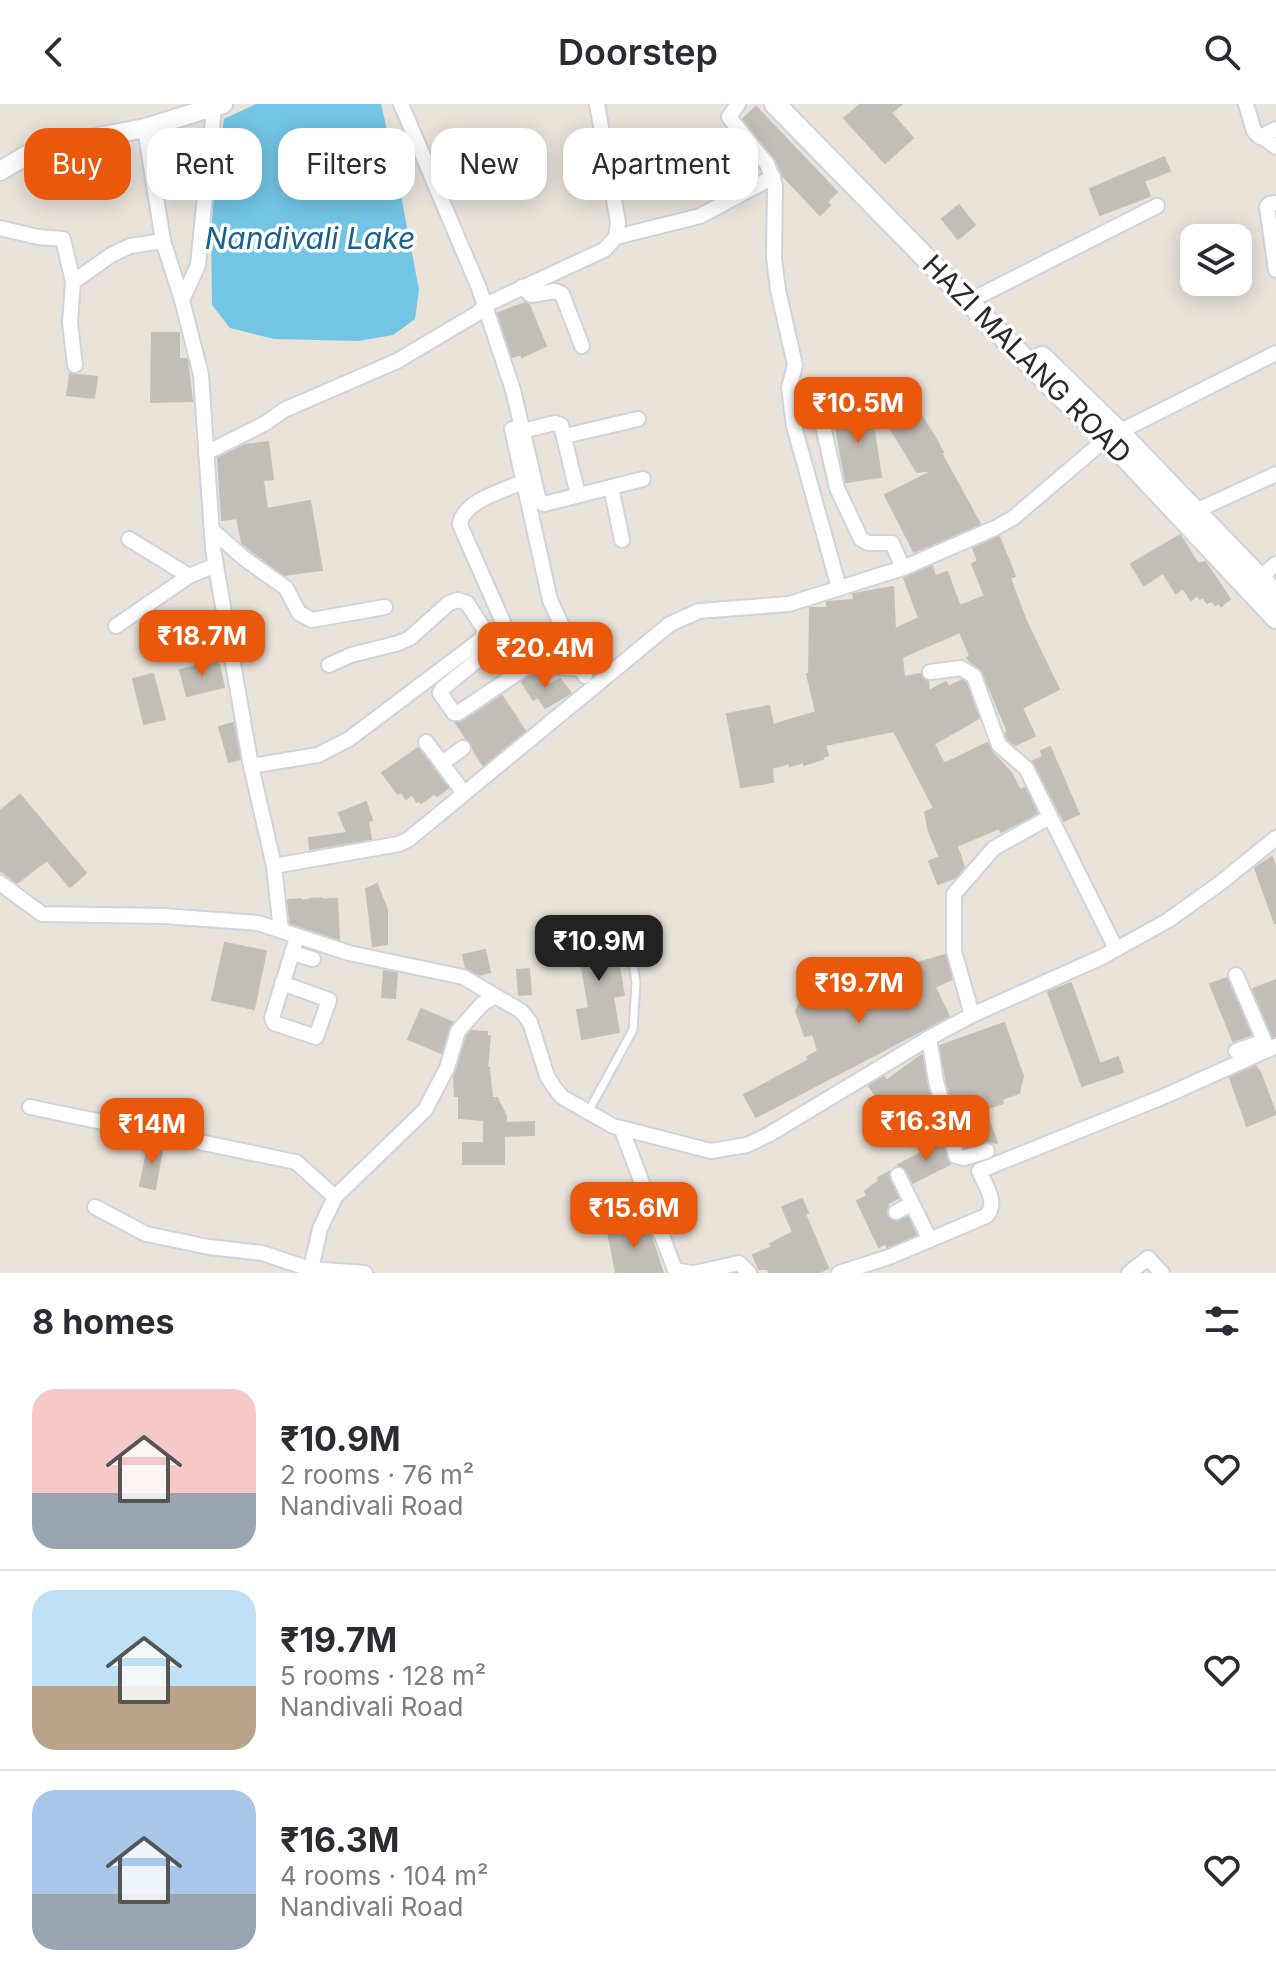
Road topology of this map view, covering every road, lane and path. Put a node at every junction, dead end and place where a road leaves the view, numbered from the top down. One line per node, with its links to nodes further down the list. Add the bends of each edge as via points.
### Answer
1 (401, 104): 22 (street, via 469,258)
2 (597, 104): 15 (street, via 618,222)
3 (738, 104): 11 (street, via 729,117)
4 (1246, 104): 8 (street, via 1254,131)
5 (217, 105): 7 (street); 21 (street, via 205,172 198,265)
6 (783, 105): 20 (main road, HAZI MALANG ROAD); 29 (main road, HAZI MALANG ROAD, via 1065,400)
7 (145, 128): 10 (street, via 37,149); 16 (street)
8 (1270, 133): 9 (street)
9 (1276, 147)
10 (0, 171)
11 (773, 177): 15 (street, via 700,216); 46 (street, via 774,258 795,365 789,388 794,426)
12 (1276, 203): 17 (street, via 1267,207)
13 (1157, 206): 20 (street)
14 (0, 228): 18 (street, via 63,239)
15 (616, 237): 19 (street, via 591,258)
16 (163, 241): 18 (street, via 130,246); 21 (street)
17 (1276, 270)
18 (73, 282): 25 (street)
19 (522, 287): 22 (street); 23 (street, via 531,295 562,294)
20 (981, 295): 29 (main road, HAZI MALANG ROAD)
21 (182, 300): 31 (street, via 201,375)
22 (482, 309): 28 (street, via 513,390); 31 (street, via 397,361 284,410); 34 (street)
23 (582, 346)
24 (1276, 353): 29 (street)
25 (75, 365)
26 (638, 419): 30 (street)
27 (823, 426): 43 (street, via 840,495 861,539 892,543)
28 (522, 431): 30 (street, via 558,423); 36 (street, via 539,501)
29 (1112, 435): 37 (main road, HAZI MALANG ROAD); 43 (street, via 1013,518)
30 (565, 436): 36 (street)
31 (206, 453): 38 (street)
32 (1276, 474): 37 (street)
33 (643, 479): 35 (street)
34 (523, 482): 52 (street, via 550,600); 52 (street, via 461,515 460,525 505,634 440,693 458,713 531,664)
35 (611, 487): 36 (street); 40 (street)
36 (578, 495)
37 (1188, 515): 45 (main road, HAZI MALANG ROAD); 49 (main road, HAZI MALANG ROAD)
38 (212, 530): 42 (street); 48 (street, via 286,588 306,618)
39 (129, 539): 44 (street)
40 (622, 540)
41 (1276, 564): 45 (street)
42 (216, 565): 44 (street); 58 (street)
43 (903, 568): 46 (street)
44 (189, 576): 50 (street)
45 (1259, 578): 47 (main road, HAZI MALANG ROAD)
46 (839, 588): 54 (street, via 789,604 699,611 670,624)
47 (1276, 595)
48 (385, 607)
49 (1276, 618)
50 (116, 626)
51 (329, 665): 58 (street, via 410,638 458,600 467,603 484,629 479,641 349,739 318,755)
52 (581, 669): 54 (street)
53 (930, 672): 60 (street, via 961,668 974,676 999,745 1026,768)
54 (590, 689): 59 (street)
55 (426, 742): 57 (street)
56 (463, 748): 57 (street)
57 (442, 763): 59 (street)
58 (251, 766): 62 (street)
59 (464, 793): 62 (street, via 399,844)
60 (1050, 817): 67 (street); 73 (street, via 994,848 954,894 954,951)
61 (1276, 838): 67 (street, via 1194,903)
62 (274, 866): 64 (street, via 283,906)
63 (0, 883): 64 (street, via 42,914 164,916 258,923)
64 (281, 931): 65 (street)
65 (297, 937): 68 (street); 72 (street, via 463,977)
66 (631, 949): 78 (lane, via 636,983 633,1030)
67 (1116, 949): 73 (street)
68 (292, 953): 69 (street); 71 (street)
69 (313, 959)
70 (1236, 975): 75 (street)
71 (282, 983)
72 (495, 996): 78 (street, via 530,1022 554,1087); 82 (street, via 458,1031 438,1090 425,1110)
73 (972, 1015): 74 (street)
74 (929, 1038): 79 (street, via 747,1145 711,1151); 80 (street, via 956,1156)
75 (1269, 1046): 76 (street); 86 (street, via 1165,1096 979,1171 993,1203 991,1211)
76 (1236, 1051)
77 (30, 1107): 82 (street, via 296,1162)
78 (588, 1112): 79 (street)
79 (622, 1130): 89 (street, via 675,1270)
80 (987, 1151)
81 (898, 1175): 83 (street)
82 (335, 1197): 87 (street)
83 (912, 1204): 85 (street); 86 (street)
84 (95, 1207): 87 (street, via 146,1234 262,1253)
85 (896, 1212)
86 (930, 1240): 91 (street)
87 (310, 1271): 88 (street)
88 (365, 1273)
89 (692, 1273): 90 (street, via 739,1263)
90 (749, 1273)
91 (839, 1273)
92 (1129, 1273): 93 (street, via 1148,1258)
93 (1162, 1273)

